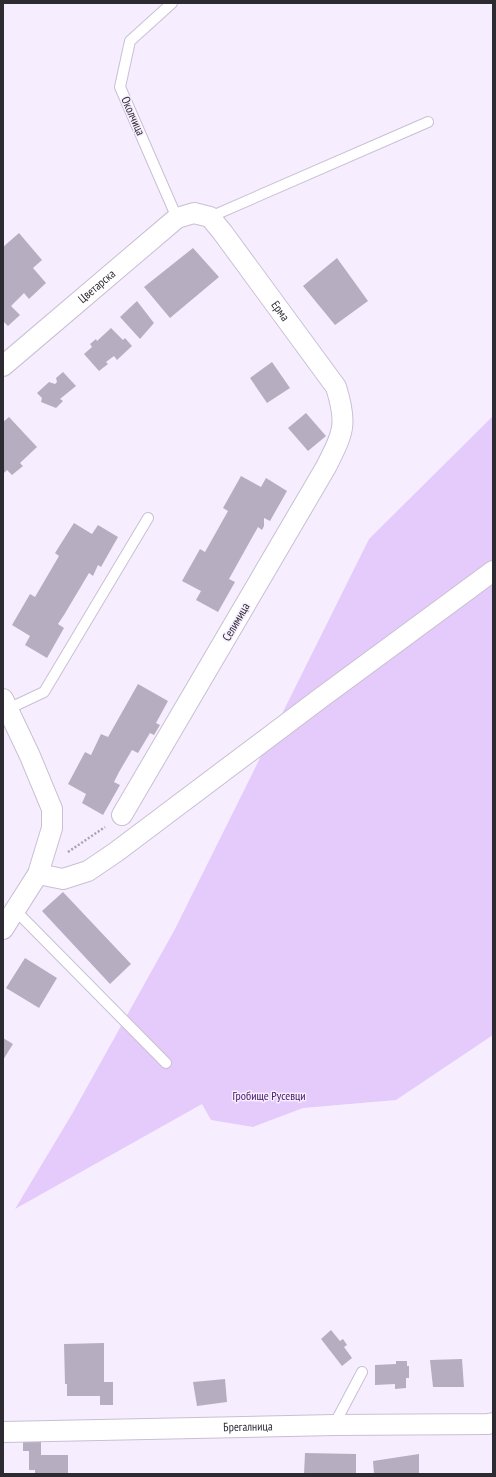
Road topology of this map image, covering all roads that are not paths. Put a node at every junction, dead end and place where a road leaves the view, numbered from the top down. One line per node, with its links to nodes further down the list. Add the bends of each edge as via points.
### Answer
1 (172, 3): 3 (lane, Околчица, via 130,41 120,87)
2 (428, 122): 3 (lane)
3 (194, 216): 4 (street, Цветарска); 5 (street, Ерма, via 336,387)
4 (3, 366)
5 (344, 425): 9 (street, Селимица, via 326,467)
6 (148, 518): 8 (lane, via 44,692)
7 (493, 571): 10 (street, via 88,871 63,879)
8 (5, 709): 10 (street, via 45,788 52,809 52,828)
9 (122, 815)
10 (38, 874): 11 (street)
11 (15, 910): 12 (street); 13 (lane)
12 (3, 929)
13 (166, 1063)
14 (362, 1372): 16 (lane)
15 (493, 1423): 16 (street, Брегалница)
16 (334, 1425): 17 (street, Брегалница)
17 (3, 1432)

